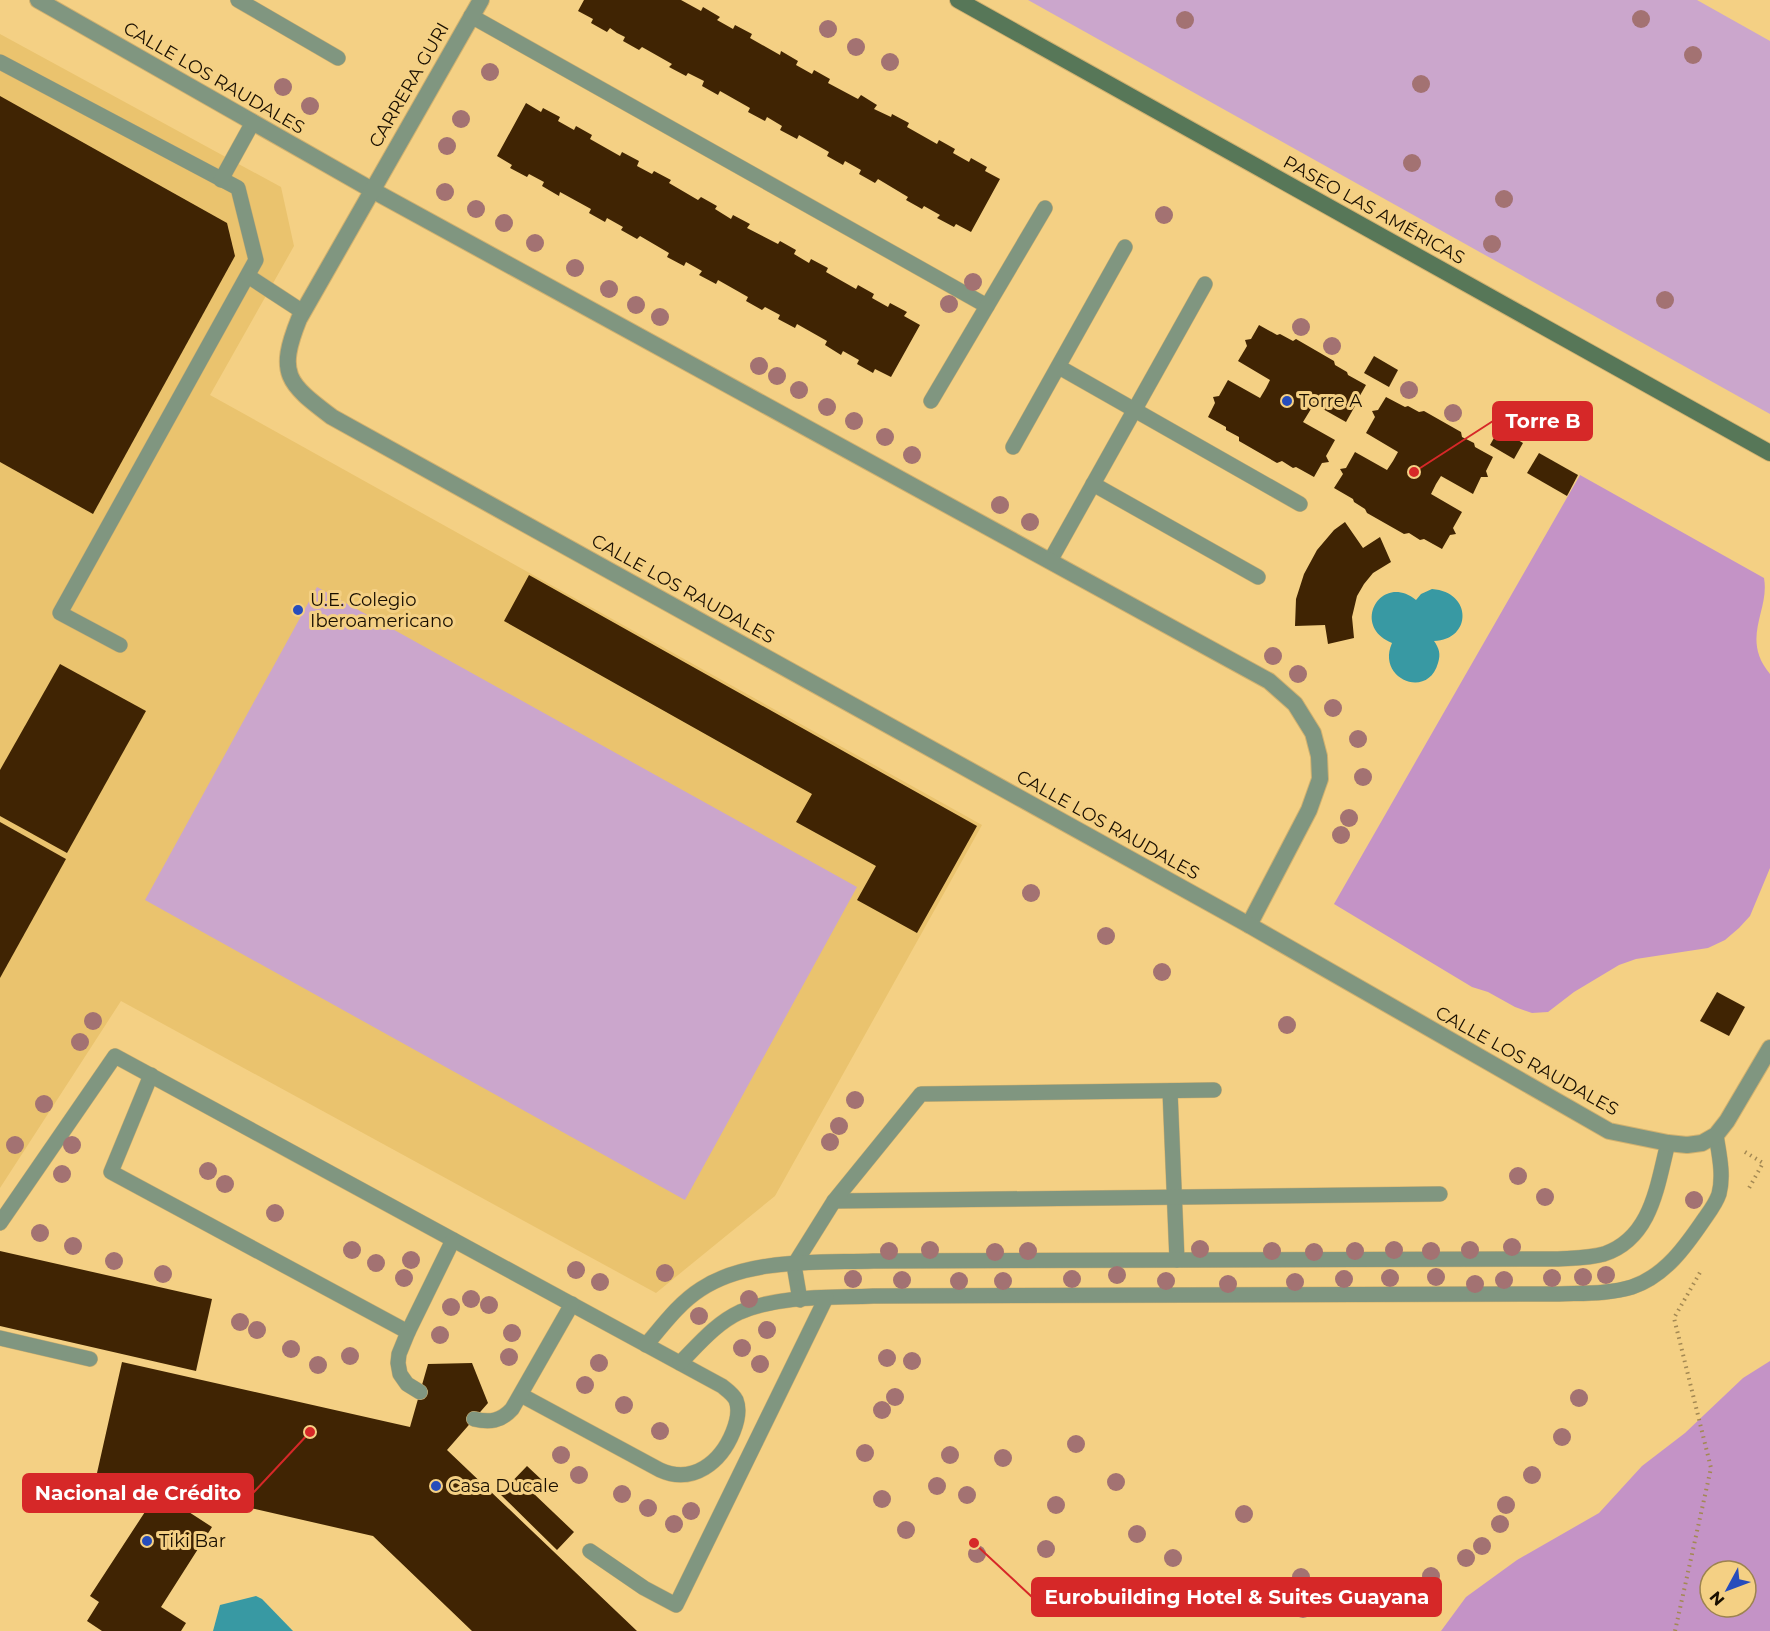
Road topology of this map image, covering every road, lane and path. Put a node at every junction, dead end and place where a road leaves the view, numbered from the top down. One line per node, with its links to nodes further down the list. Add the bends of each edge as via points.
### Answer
1 (38, 0): 8 (street, CALLE LOS RAUDALES)
2 (238, 0): 6 (lane)
3 (481, 0): 5 (street, CARRERA GURI)
4 (958, 0): 21 (main road, PASEO LAS AMÉRICAS)
5 (471, 16): 10 (street, CARRERA GURI); 15 (lane)
6 (338, 58)
7 (0, 62): 9 (lane)
8 (253, 122): 9 (lane); 10 (street, CALLE LOS RAUDALES)
9 (221, 180): 13 (lane, via 238,188 256,260)
10 (372, 190): 16 (street, CALLE LOS RAUDALES); 24 (street, CALLE LOS RAUDALES)
11 (1045, 208): 15 (lane)
12 (1125, 247): 17 (lane)
13 (248, 276): 16 (lane); 26 (lane, via 60,613)
14 (1205, 284): 19 (lane)
15 (987, 306): 18 (lane)
16 (303, 312): 27 (street, CALLE LOS RAUDALES, via 287,357 291,379 307,398 332,417)
17 (1059, 367): 19 (lane); 20 (lane)
18 (931, 401)
19 (1135, 411): 22 (lane); 23 (lane)
20 (1013, 447)
21 (1770, 453)
22 (1093, 484): 24 (lane); 25 (lane)
23 (1300, 504)
24 (1050, 561): 27 (street, CALLE LOS RAUDALES, via 1269,681 1294,704 1313,733 1320,779 1309,810)
25 (1258, 577)
26 (120, 645)
27 (1249, 925): 33 (street, CALLE LOS RAUDALES, via 1609,1131)
28 (1770, 1047): 32 (street)
29 (151, 1076): 38 (lane, via 115,1056); 39 (lane); 46 (lane, via 111,1172)
30 (1214, 1090): 31 (lane)
31 (1170, 1091): 36 (lane); 37 (lane, via 921,1094)
32 (1716, 1135): 33 (street, CALLE LOS RAUDALES, via 1702,1143); 35 (path, via 1763,1163); 43 (lane, via 1721,1172 1717,1200 1666,1267 1632,1287 1559,1294)
33 (1668, 1143): 40 (lane, via 1647,1219 1627,1241 1603,1254 1558,1259)
34 (1440, 1194): 36 (lane)
35 (1745, 1194)
36 (1175, 1197): 37 (lane); 40 (lane)
37 (834, 1201): 41 (lane)
38 (0, 1222)
39 (453, 1240): 45 (lane); 46 (lane)
40 (1177, 1260): 41 (lane)
41 (794, 1264): 44 (lane); 48 (lane, via 731,1274 702,1288 679,1307)
42 (1704, 1266): 55 (path, via 1674,1318 1711,1468)
43 (826, 1298): 44 (lane); 54 (lane, via 676,1605)
44 (800, 1300): 50 (lane, via 740,1312 712,1331)
45 (572, 1304): 48 (lane); 52 (lane)
46 (408, 1332): 51 (lane, via 399,1354 399,1370 407,1384)
47 (0, 1338): 49 (lane)
48 (646, 1345): 50 (lane)
49 (90, 1359)
50 (680, 1364): 52 (lane, via 732,1394 737,1412 734,1430 720,1456 707,1467 687,1474 660,1470)
51 (420, 1392)
52 (521, 1395): 53 (lane, via 502,1419)
53 (474, 1419)
54 (590, 1551)
55 (1675, 1631)

